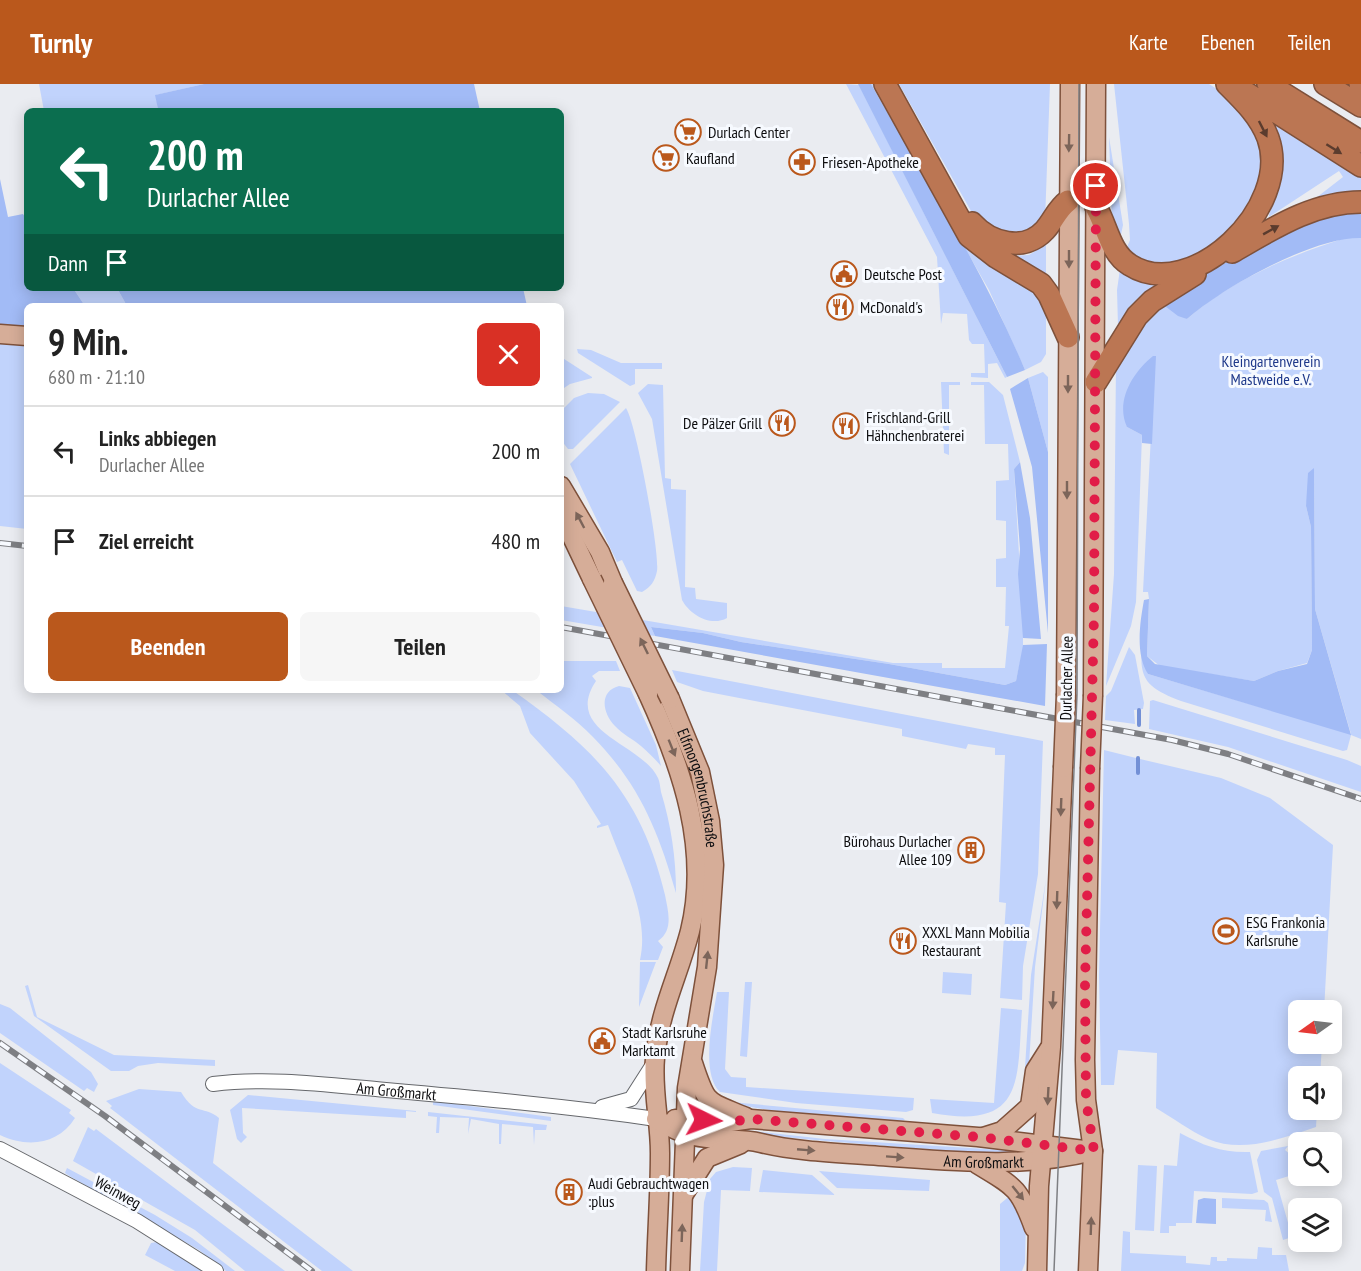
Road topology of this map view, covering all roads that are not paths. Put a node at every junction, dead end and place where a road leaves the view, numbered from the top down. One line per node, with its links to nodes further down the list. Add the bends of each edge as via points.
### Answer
1 (885, 84): 17 (highway, via 969,236 1041,284)
2 (893, 84): 12 (highway, via 963,211 986,234 1006,243 1030,240 1045,230)
3 (1070, 84): 12 (main road, Durlacher Allee, one-way to 12)
4 (1096, 84): 14 (main road, Durlacher Allee)
5 (1227, 84): 14 (highway, one-way to 14, via 1254,112 1269,139 1272,158 1271,179 1259,212 1231,243 1186,270 1149,274 1129,265 1119,255)
6 (1232, 84): 11 (highway, one-way to 11)
7 (1268, 84): 10 (highway)
8 (1325, 84): 9 (highway)
9 (1361, 106)
10 (1361, 142)
11 (1361, 166)
12 (1068, 201): 17 (main road, Durlacher Allee, one-way to 17)
13 (1361, 202): 18 (highway, one-way to 13, via 1137,316 1176,285 1290,220 1329,206)
14 (1096, 207): 18 (main road, Durlacher Allee)
15 (0, 334): 16 (main road)
16 (24, 336)
17 (1068, 337): 21 (main road, Durlacher Allee, one-way to 21, bridge, via 1066,694)
18 (1095, 382): 32 (main road, Durlacher Allee, bridge, via 1093,695 1084,1060)
19 (564, 491): 23 (main road, Elfmorgenbruchstraße, one-way to 19, bridge, via 713,910 713,846 700,772 600,552)
20 (564, 520): 22 (main road, Elfmorgenbruchstraße, one-way to 22, bridge, via 648,694 684,782 696,858 693,914 681,961 663,1007)
21 (1051, 1047): 29 (main road, via 1035,1071 1030,1106 1002,1131); 33 (main road, Durlacher Allee, one-way to 33)
22 (655, 1061): 25 (street, Am Großmarkt, via 631,1099); 26 (main road, Elfmorgenbruchstraße)
23 (693, 1063): 27 (main road, via 702,1089 713,1105); 28 (main road, Elfmorgenbruchstraße)
24 (213, 1084): 25 (street, Am Großmarkt, via 268,1080)
25 (583, 1108): 26 (street, Am Großmarkt)
26 (656, 1119): 28 (main road, Am Großmarkt); 38 (main road, Elfmorgenbruchstraße, via 660,1152)
27 (751, 1119): 28 (main road, Am Großmarkt); 29 (main road, Am Großmarkt)
28 (685, 1126): 30 (main road, Am Großmarkt); 35 (main road, Elfmorgenbruchstraße)
29 (978, 1137): 33 (main road, Am Großmarkt)
30 (750, 1142): 34 (main road, Am Großmarkt, one-way to 34, via 775,1148); 35 (main road, via 707,1158)
31 (0, 1149): 37 (street, Weinweg, via 137,1221)
32 (1094, 1151): 33 (main road, Am Großmarkt); 41 (main road, Durlacher Allee, one-way to 32)
33 (1042, 1154): 34 (main road, Am Großmarkt); 36 (main road, Durlacher Allee)
34 (976, 1163): 36 (main road, one-way to 36, via 1018,1192)
35 (683, 1196): 39 (main road, Elfmorgenbruchstraße, one-way to 35)
36 (1037, 1241): 40 (main road, Durlacher Allee)
37 (216, 1271)
38 (656, 1271)
39 (680, 1271)
40 (1036, 1271)
41 (1088, 1271)

